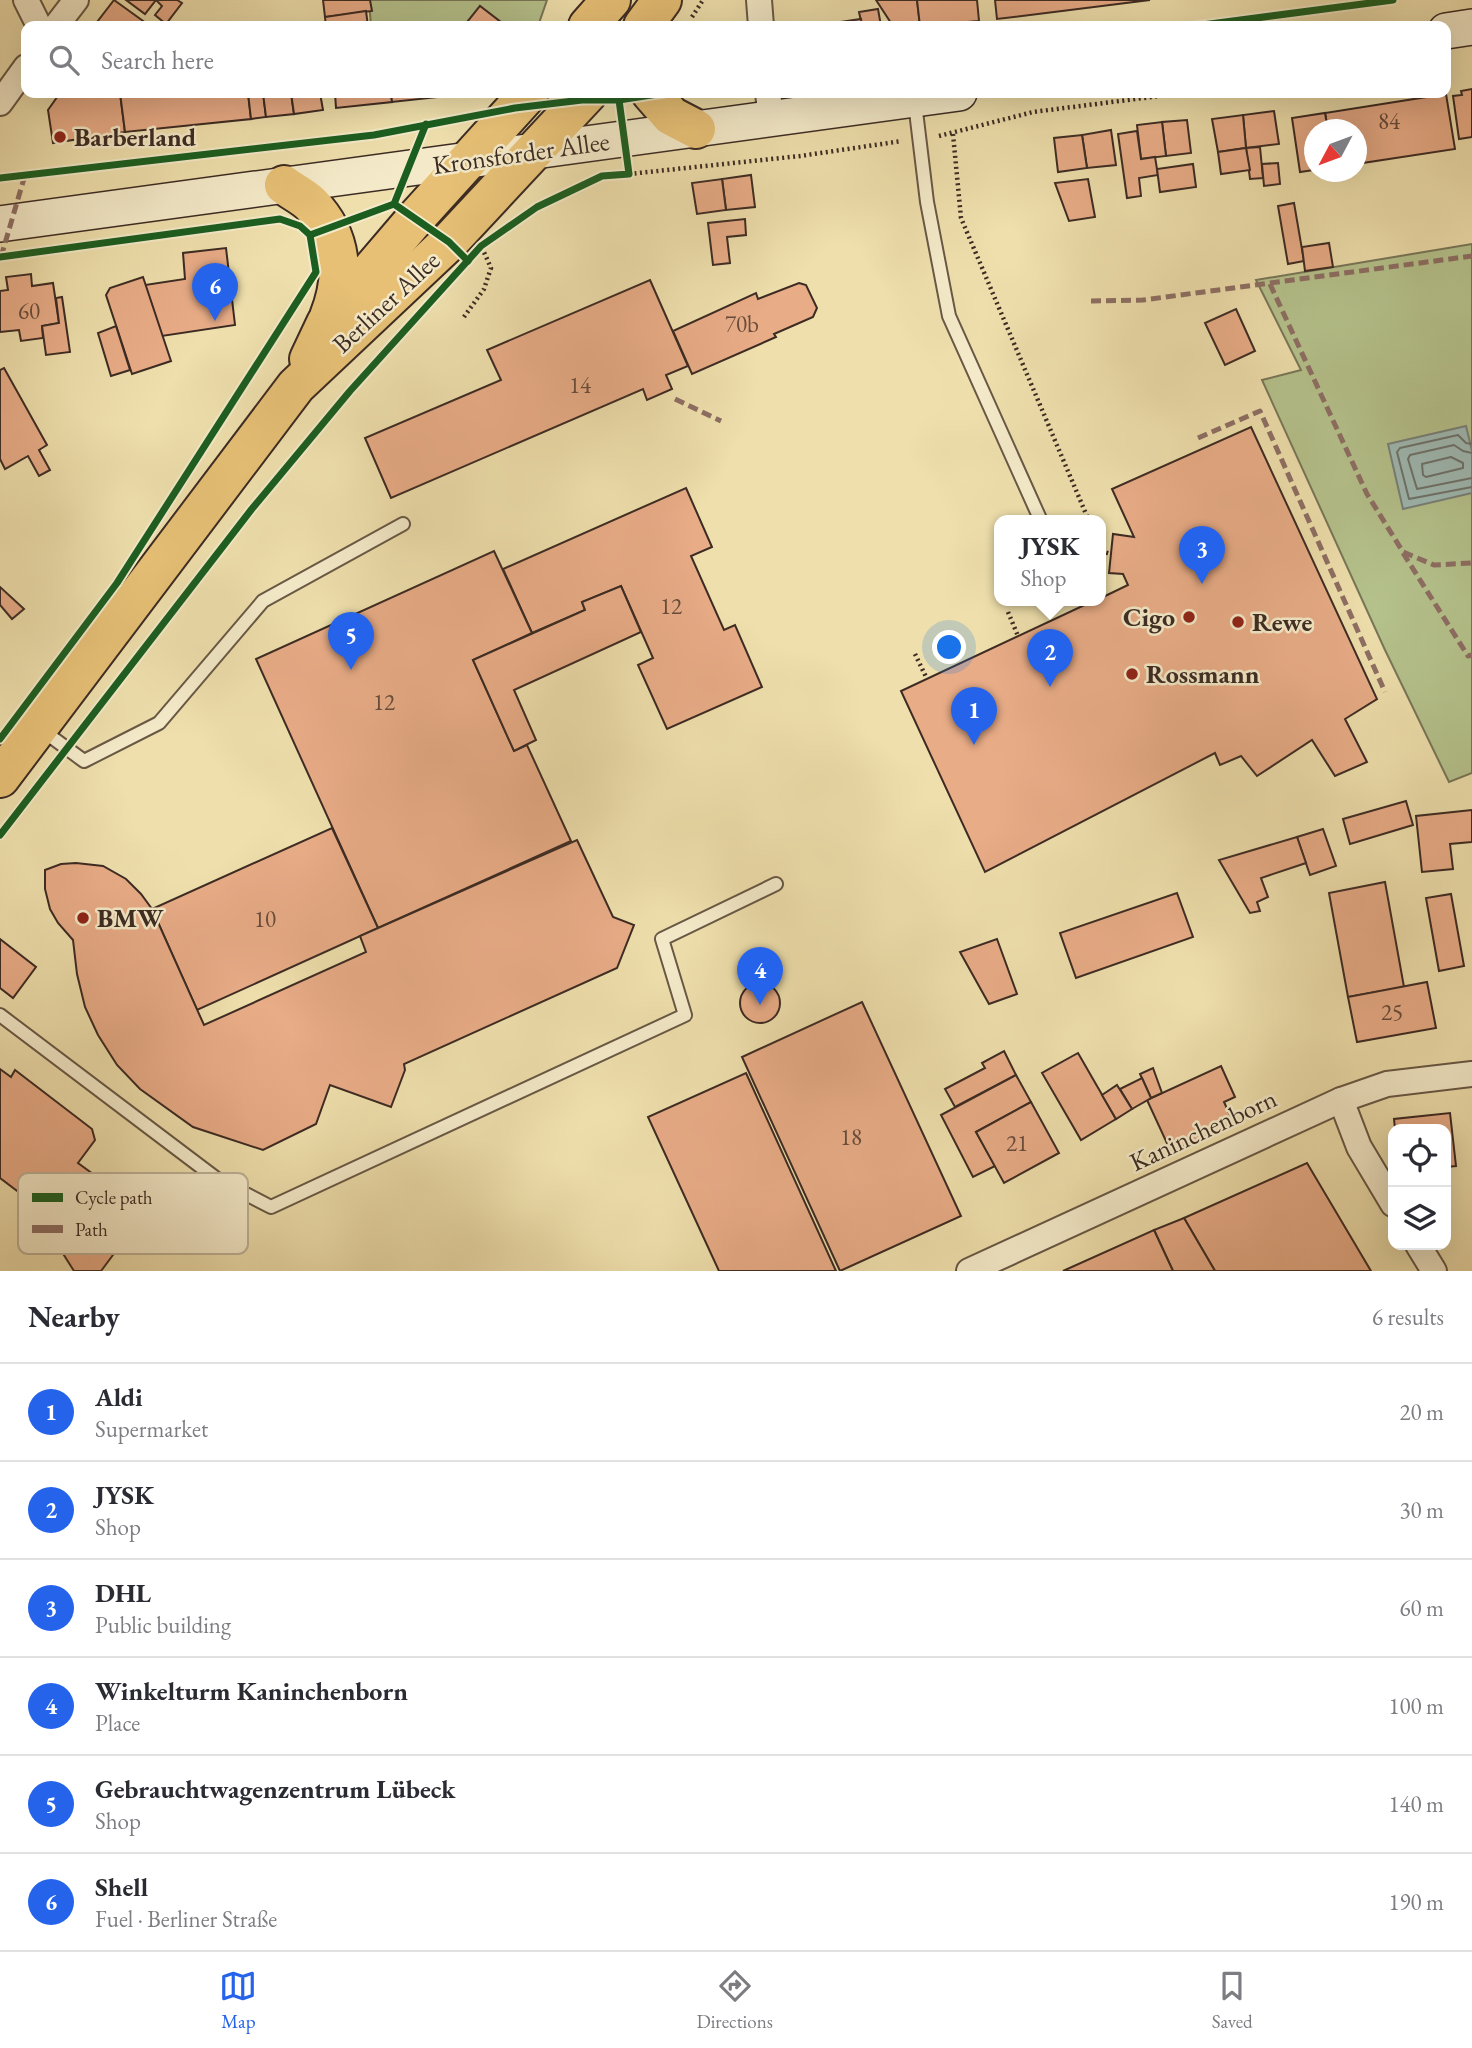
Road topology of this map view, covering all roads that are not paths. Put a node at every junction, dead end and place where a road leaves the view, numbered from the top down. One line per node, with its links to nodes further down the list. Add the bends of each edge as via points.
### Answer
1 (26, 0): 6 (street)
2 (76, 0): 7 (street)
3 (611, 0): 8 (main road)
4 (662, 0): 9 (main road)
5 (759, 0): 10 (street)
6 (36, 21)
7 (61, 21)
8 (593, 21)
9 (647, 21)
10 (761, 21)
11 (1472, 27): 12 (main road)
12 (1451, 30)
13 (21, 74): 19 (street)
14 (524, 98): 23 (main road)
15 (583, 98): 22 (main road, Berliner Allee)
16 (655, 98): 21 (main road, via 671,116)
17 (923, 98): 18 (main road, Kronsforder Allee)
18 (909, 100): 20 (main road, Kronsforder Allee); 28 (lane, via 949,316)
19 (0, 103)
20 (770, 106): 21 (main road, Kronsforder Allee)
21 (696, 129): 22 (main road, Kronsforder Allee)
22 (533, 151): 23 (main road, Kronsforder Allee); 27 (main road, Berliner Allee, via 466,250)
23 (468, 160): 24 (main road, Kronsforder Allee); 26 (main road)
24 (284, 185): 25 (main road, Kronsforder Allee); 26 (main road, via 310,203 329,228 339,260 338,293)
25 (0, 224)
26 (326, 323): 27 (main road)
27 (296, 386): 30 (main road)
28 (1038, 515)
29 (403, 524): 30 (lane, via 263,601 159,723 84,761)
30 (39, 727): 31 (main road)
31 (0, 778)
32 (776, 884): 37 (lane, via 662,939 684,1015 271,1207)
33 (0, 1014): 36 (lane)
34 (1472, 1074): 35 (street, Kaninchenborn, via 1387,1084)
35 (1340, 1100): 38 (street, via 1359,1147); 40 (street, Kaninchenborn)
36 (209, 1173)
37 (248, 1195)
38 (1388, 1196)
39 (1421, 1250): 41 (street)
40 (969, 1271)
41 (1434, 1271)

